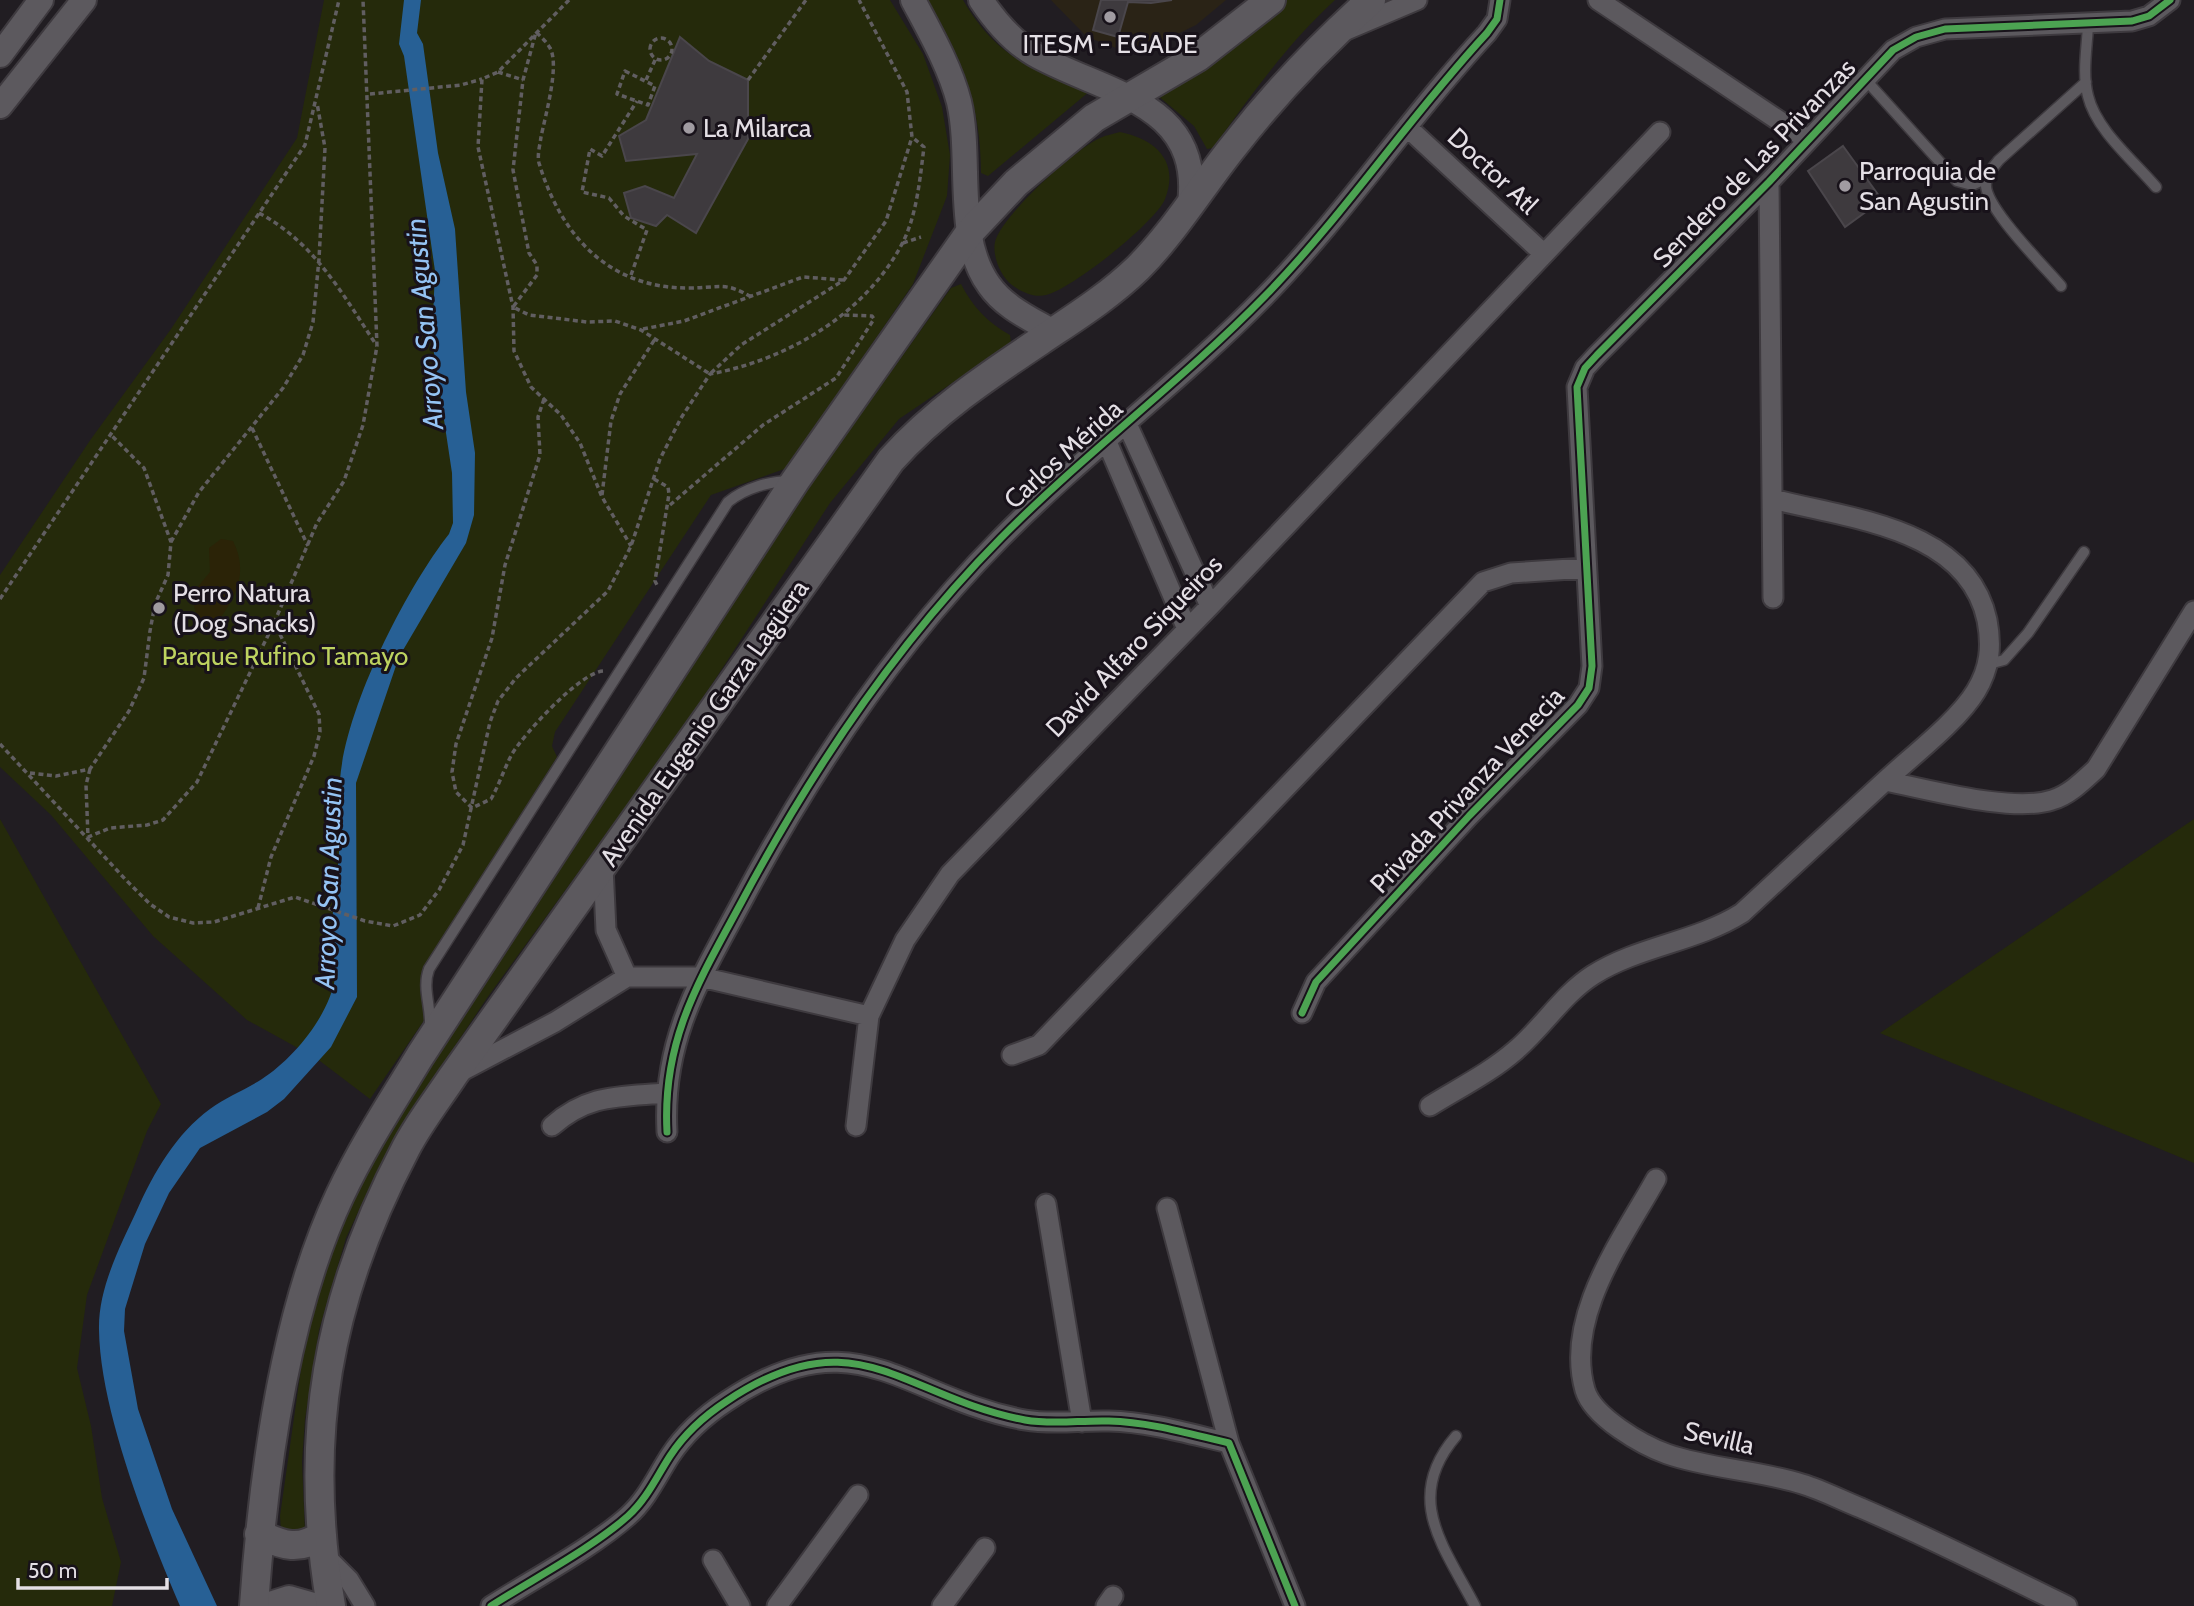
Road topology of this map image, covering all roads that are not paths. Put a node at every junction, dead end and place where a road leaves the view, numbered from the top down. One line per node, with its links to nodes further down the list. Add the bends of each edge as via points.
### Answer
1 (41, 0): 13 (street)
2 (84, 0): 17 (street)
3 (981, 0): 16 (street, via 1003,29 1032,52)
4 (1271, 0): 16 (main road, Avenida Eugenio Garza Lagüera, via 1198,57)
5 (1371, 0): 12 (main road, Avenida Eugenio Garza Lagüera)
6 (1417, 0): 12 (street)
7 (1500, 0): 18 (street, Carlos Mérida, via 1497,19 1488,33)
8 (1598, 0): 20 (street)
9 (2170, 0): 11 (street, Sendero de Las Privanzas, via 2149,16)
10 (916, 1): 25 (street, via 959,104)
11 (2088, 25): 14 (street, Sendero de Las Privanzas, via 1945,29 1893,50); 15 (lane)
12 (1333, 35): 24 (main road, Avenida Eugenio Garza Lagüera, via 1264,108)
13 (0, 55)
14 (1864, 78): 20 (street, Sendero de Las Privanzas); 21 (lane, via 1957,181 1972,185)
15 (2086, 82): 21 (lane, via 1999,160); 23 (lane, via 2097,116)
16 (1127, 97): 24 (street, via 1157,116 1184,144 1193,180); 25 (main road, Avenida Eugenio Garza Lagüera, via 1016,183)
17 (0, 106)
18 (1407, 127): 26 (street, Doctor Atl); 29 (street, Carlos Mérida, via 1267,295)
19 (1660, 132): 26 (street, David Alfaro Siqueiros)
20 (1808, 141): 22 (street, Sendero de Las Privanzas)
21 (1987, 178): 27 (lane, via 1991,202)
22 (1769, 182): 32 (street, Sendero de Las Privanzas); 34 (street, Sendero de Las Privanzas, via 1580,377)
23 (2156, 187)
24 (1190, 204): 28 (main road, Avenida Eugenio Garza Lagüera, via 1138,268)
25 (970, 232): 28 (street, via 989,285 1020,312); 31 (main road, Avenida Eugenio Garza Lagüera)
26 (1544, 254): 36 (street, David Alfaro Siqueiros)
27 (2061, 286)
28 (1054, 332): 41 (main road, Avenida Eugenio Garza Lagüera, via 932,417 891,460)
29 (1128, 424): 30 (street, Carlos Mérida); 36 (street)
30 (1107, 442): 38 (street); 43 (street, Carlos Mérida, via 1004,535 884,675 793,810)
31 (795, 481): 46 (main road, Avenida Eugenio Garza Lagüera); 46 (lane, via 777,481 728,502 429,969 425,989 431,1010)
32 (1773, 499): 35 (street, Sendero de Las Privanzas); 39 (street, via 1908,534 1942,552 1974,588 1985,610)
33 (2084, 552): 39 (lane, via 2028,633 2004,660)
34 (1586, 568): 44 (street, Privada Privanza Venecia, via 1592,678 1585,696 1316,982); 47 (street, via 1511,573 1483,582 1039,1045)
35 (1773, 598)
36 (1210, 606): 38 (street, David Alfaro Siqueiros)
37 (2194, 611): 40 (street, via 2096,769 2075,788 2052,800 2023,803)
38 (1187, 629): 45 (street, David Alfaro Siqueiros, via 950,874 905,940)
39 (1989, 664): 40 (street, via 1976,692 1961,709)
40 (1885, 781): 50 (street, via 1742,912 1720,926 1616,962 1593,975 1562,999 1516,1051)
41 (603, 867): 42 (street, via 606,930); 48 (main road, Avenida Eugenio Garza Lagüera)
42 (627, 977): 43 (street); 48 (street, via 555,1022)
43 (701, 977): 45 (street); 49 (street, Carlos Mérida, via 675,1039)
44 (1302, 1013)
45 (869, 1016): 52 (street, David Alfaro Siqueiros)
46 (430, 1041): 61 (main road, Avenida Eugenio Garza Lagüera, via 364,1147 315,1257 284,1380)
47 (1012, 1055)
48 (453, 1076): 62 (main road, Avenida Eugenio Garza Lagüera, via 402,1155 360,1246 344,1296 329,1355 320,1420)
49 (665, 1093): 51 (street, via 597,1099 570,1111); 53 (street, Carlos Mérida)
50 (1430, 1106)
51 (552, 1126)
52 (856, 1126)
53 (667, 1132)
54 (1656, 1179): 76 (street, Sevilla, via 1602,1278 1586,1319 1580,1353 1585,1392 1598,1412 1667,1454 1803,1484 1903,1526)
55 (1046, 1204): 57 (street)
56 (1167, 1208): 59 (street)
57 (1082, 1422): 59 (street, via 1137,1423); 70 (street, via 1025,1420 879,1369 842,1361 802,1365 728,1400 703,1419 685,1435 628,1516)
58 (1456, 1436): 75 (lane, via 1440,1454 1432,1473 1428,1503 1441,1540)
59 (1229, 1443): 74 (street)
60 (859, 1495): 72 (street)
61 (259, 1534): 62 (main road, via 276,1543); 65 (main road, Avenida Eugenio Garza Lagüera)
62 (322, 1544): 68 (main road, Avenida Eugenio Garza Lagüera); 69 (street)
63 (985, 1548): 73 (street)
64 (713, 1560): 71 (street)
65 (254, 1606)
66 (264, 1606): 67 (street, via 289,1598)
67 (317, 1606)
68 (331, 1606)
69 (365, 1606)
70 (491, 1606)
71 (740, 1606)
72 (777, 1606)
73 (943, 1606)
74 (1295, 1606)
75 (1475, 1606)
76 (2067, 1606)

